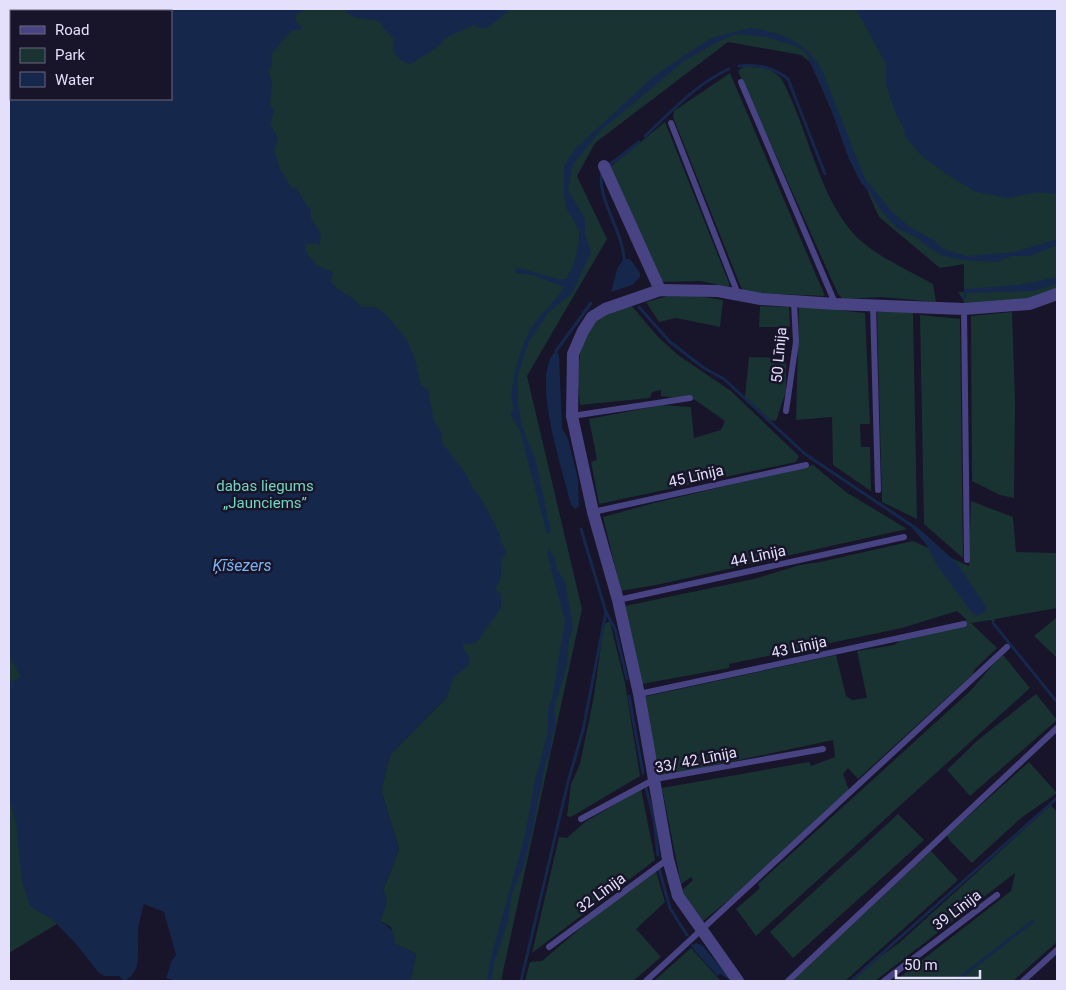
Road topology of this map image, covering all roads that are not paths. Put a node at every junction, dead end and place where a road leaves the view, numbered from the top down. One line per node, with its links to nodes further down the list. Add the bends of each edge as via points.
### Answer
1 (740, 82): 8 (lane)
2 (671, 123): 5 (lane)
3 (604, 166): 4 (street)
4 (660, 290): 5 (street); 13 (street, via 605,309 592,317 573,354)
5 (738, 294): 7 (street)
6 (1057, 294): 10 (street, via 1029,304)
7 (794, 302): 8 (street); 12 (lane, 50 Līnija, via 796,342)
8 (836, 304): 9 (street)
9 (873, 305): 10 (street); 15 (lane)
10 (964, 309): 18 (lane)
11 (690, 398): 13 (lane)
12 (786, 411)
13 (572, 416): 16 (street)
14 (806, 465): 16 (lane, 45 Līnija)
15 (878, 490)
16 (593, 512): 19 (street)
17 (904, 537): 19 (lane, 44 Līnija)
18 (967, 560)
19 (618, 600): 22 (street)
20 (964, 624): 22 (lane, 43 Līnija)
21 (1007, 647): 29 (lane)
22 (639, 694): 25 (street)
23 (1057, 728): 34 (lane)
24 (823, 749): 25 (lane, 33/ 42 Līnija)
25 (655, 779): 26 (lane, 33/ 42 Līnija); 27 (street)
26 (581, 819)
27 (668, 859): 29 (street, via 678,896); 30 (lane, 32 Līnija)
28 (997, 895): 35 (lane, 39 Līnija)
29 (701, 932): 32 (lane); 33 (street)
30 (548, 947)
31 (1057, 950): 36 (lane)
32 (646, 981)
33 (738, 981)
34 (788, 981)
35 (884, 981)
36 (1022, 981)

